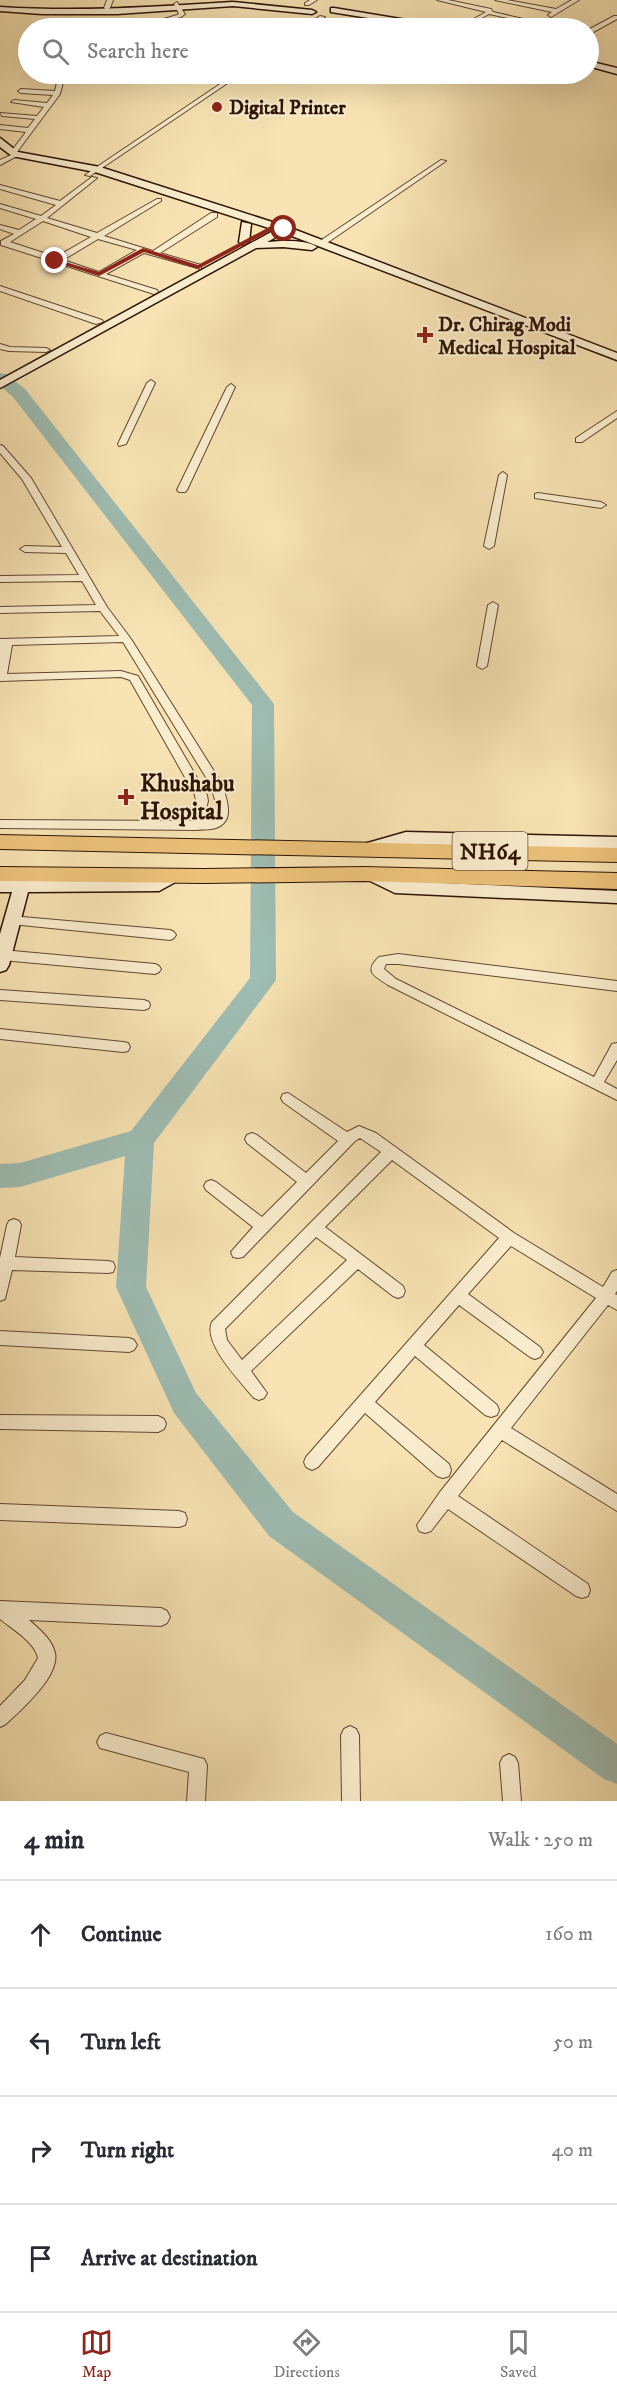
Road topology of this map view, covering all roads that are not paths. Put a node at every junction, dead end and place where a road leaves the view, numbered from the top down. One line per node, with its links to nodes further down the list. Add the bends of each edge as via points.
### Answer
1 (228, 0): 9 (street)
2 (272, 0): 10 (street)
3 (440, 0): 11 (street)
4 (479, 0): 11 (street)
5 (498, 0): 13 (street)
6 (576, 0): 13 (street)
7 (0, 3): 8 (street, via 50,8)
8 (108, 4): 9 (street)
9 (178, 6): 10 (street); 12 (street, via 73,13); 18 (street, via 182,14)
10 (313, 6): 14 (street); 16 (street)
11 (469, 6): 15 (street)
12 (0, 9)
13 (556, 11): 24 (street)
14 (333, 13): 16 (street); 20 (street); 21 (street)
15 (490, 13): 22 (street); 23 (street)
16 (322, 16): 19 (street)
17 (616, 16): 25 (street)
18 (176, 18)
19 (319, 18)
20 (357, 18)
21 (370, 18)
22 (480, 18)
23 (514, 18)
24 (545, 18)
25 (599, 26)
26 (599, 66): 27 (street)
27 (617, 70)
28 (599, 73): 29 (street)
29 (617, 78)
30 (59, 84): 33 (street)
31 (224, 84): 43 (street)
32 (21, 91): 33 (street)
33 (57, 93): 35 (street)
34 (14, 102): 35 (street)
35 (49, 105): 37 (street)
36 (2, 114): 37 (street)
37 (39, 118): 39 (street)
38 (0, 127): 39 (street)
39 (30, 130): 41 (street)
40 (0, 141): 41 (street)
41 (8, 156): 43 (street)
42 (443, 161): 56 (street)
43 (92, 175): 45 (street); 46 (street); 52 (street)
44 (0, 187): 46 (street)
45 (159, 200): 48 (street); 54 (street)
46 (61, 204): 49 (street)
47 (0, 206): 49 (street)
48 (214, 215): 50 (street); 58 (street)
49 (43, 218): 53 (street); 54 (street)
50 (246, 224): 52 (street); 55 (street)
51 (0, 227): 53 (street)
52 (276, 229): 55 (street); 56 (street)
53 (19, 233): 59 (street, via 4,243)
54 (98, 236): 57 (street); 59 (street)
55 (248, 245): 56 (street); 60 (street); 68 (street)
56 (317, 245): 67 (street); 69 (street)
57 (143, 250): 58 (street); 61 (street)
58 (154, 253): 60 (street)
59 (55, 261): 61 (street)
60 (198, 267): 63 (street)
61 (99, 275): 63 (street)
62 (0, 288): 64 (street)
63 (154, 292): 64 (street)
64 (99, 322): 66 (street)
65 (0, 346): 66 (street)
66 (46, 350): 68 (street)
67 (617, 357)
68 (29, 364): 70 (street); 72 (street)
69 (617, 368)
70 (0, 375)
71 (151, 383): 76 (street)
72 (0, 385)
73 (231, 387): 79 (street)
74 (617, 414): 75 (street)
75 (579, 440)
76 (122, 444)
77 (0, 448): 84 (street, via 26,478)
78 (502, 475): 82 (street)
79 (182, 489)
80 (538, 496): 81 (street)
81 (601, 505)
82 (489, 546)
83 (25, 549): 84 (street)
84 (69, 550): 85 (street)
85 (85, 578): 86 (street); 88 (street)
86 (0, 579)
87 (493, 605): 92 (street)
88 (103, 608): 89 (street); 90 (street)
89 (0, 610)
90 (126, 639): 91 (street); 95 (street, via 216,784 223,806 221,819 213,825)
91 (4, 642): 93 (street)
92 (482, 666)
93 (1, 678): 95 (street, via 121,674 134,678 201,795)
94 (0, 824): 95 (street)
95 (196, 826)
96 (0, 842): 98 (highway, NH64)
97 (617, 843): 98 (street, via 406,838)
98 (366, 848): 99 (highway, NH64)
99 (617, 855)
100 (0, 874): 102 (highway, NH64)
101 (367, 874): 102 (highway, NH64); 103 (highway, NH64); 105 (street, via 395,887)
102 (23, 881): 104 (street); 106 (street)
103 (617, 881)
104 (0, 886)
105 (617, 897)
106 (11, 920): 107 (street); 108 (street)
107 (170, 934)
108 (1, 960): 109 (street)
109 (155, 969)
110 (617, 986): 116 (street, via 398,959 383,960 378,965 377,971 392,982)
111 (0, 995): 112 (street)
112 (144, 1005)
113 (0, 1034): 114 (street)
114 (123, 1047)
115 (617, 1048): 116 (street)
116 (596, 1085): 117 (street)
117 (617, 1095)
118 (288, 1098): 120 (street)
119 (252, 1139): 122 (street)
120 (347, 1140): 121 (street, via 359,1132); 122 (street)
121 (390, 1152): 126 (street); 127 (street)
122 (307, 1181): 125 (street)
123 (211, 1186): 125 (street)
124 (14, 1225): 130 (street)
125 (264, 1227): 128 (street)
126 (315, 1228): 129 (street); 141 (street, via 217,1327 220,1343)
127 (509, 1237): 135 (street); 136 (street)
128 (238, 1252)
129 (357, 1260): 133 (street); 141 (street)
130 (6, 1263): 131 (street); 134 (street)
131 (108, 1266)
132 (617, 1277): 136 (street)
133 (399, 1291)
134 (0, 1294)
135 (458, 1295): 139 (street); 140 (street)
136 (611, 1300): 147 (street)
137 (0, 1338): 138 (street)
138 (129, 1345)
139 (414, 1346): 143 (street); 144 (street)
140 (536, 1352)
141 (241, 1371): 142 (street)
142 (259, 1393)
143 (364, 1403): 148 (street); 149 (street)
144 (491, 1410)
145 (0, 1422): 146 (street)
146 (158, 1424)
147 (500, 1430): 150 (street); 151 (street)
148 (312, 1462)
149 (443, 1470)
150 (446, 1498): 154 (street); 155 (street)
151 (617, 1503)
152 (0, 1512): 153 (street)
153 (179, 1519)
154 (425, 1525)
155 (582, 1590)
156 (1, 1610): 157 (street); 158 (street, via 41,1645 47,1656 37,1678)
157 (161, 1617)
158 (0, 1718)
159 (350, 1735): 163 (street)
160 (106, 1742): 162 (street, via 198,1765)
161 (509, 1763): 164 (street)
162 (196, 1801)
163 (351, 1801)
164 (512, 1801)

